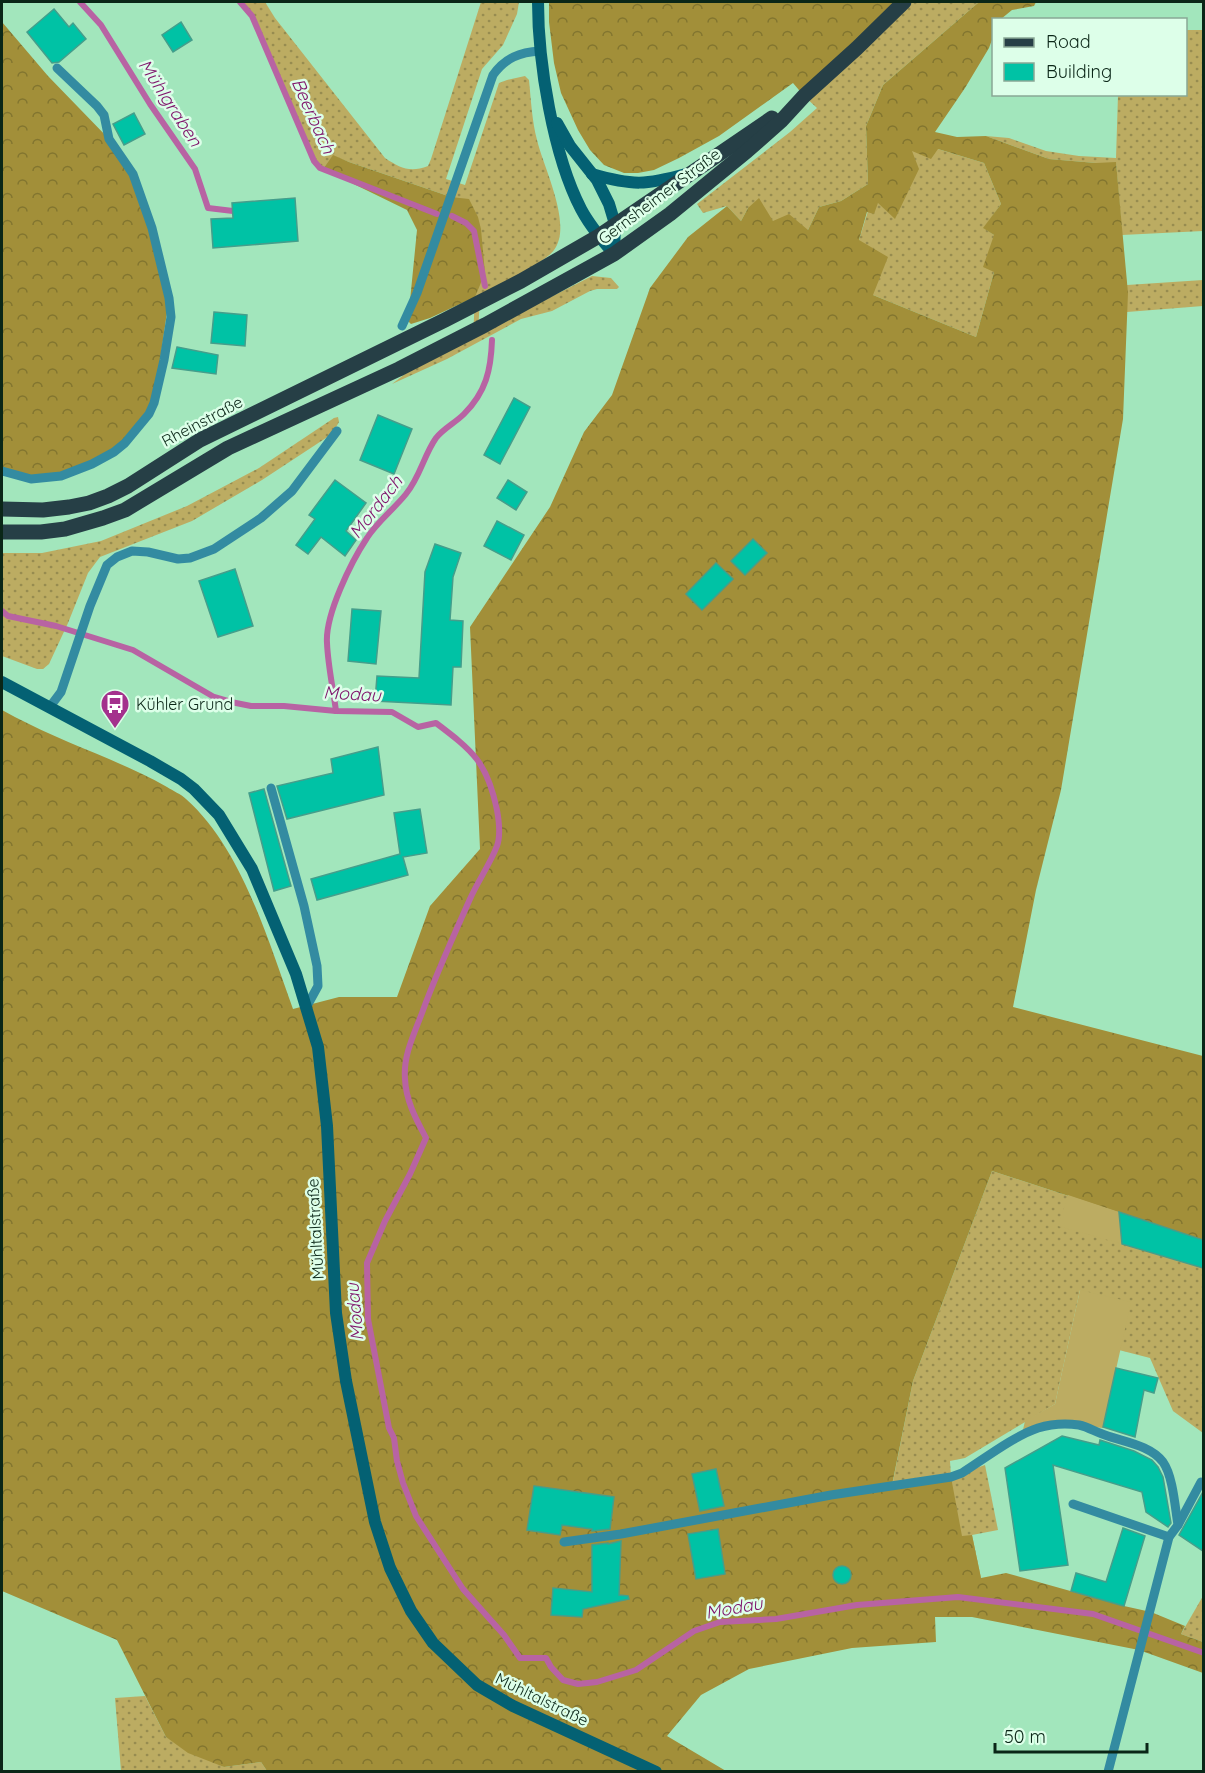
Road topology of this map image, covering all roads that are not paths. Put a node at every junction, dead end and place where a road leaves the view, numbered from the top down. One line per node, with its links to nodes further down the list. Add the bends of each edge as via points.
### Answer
1 (538, 2): 3 (street)
2 (904, 2): 5 (main road, Gernsheimer Straße)
3 (540, 51): 6 (street); 12 (lane, via 514,56 493,75)
4 (57, 68): 14 (lane, via 104,115 109,140 133,174 174,312 154,403 125,443 84,468 61,476 31,479)
5 (804, 96): 7 (main road, Gernsheimer Straße); 11 (main road, Gernsheimer Straße, via 747,151)
6 (550, 112): 8 (street); 10 (street, via 572,190)
7 (693, 172): 8 (street, via 638,184); 9 (main road, Gernsheimer Straße)
8 (592, 174): 9 (street, via 609,204)
9 (615, 225): 10 (main road); 11 (street)
10 (599, 236): 11 (street); 12 (main road, Gernsheimer Straße, via 521,281)
11 (614, 254): 16 (main road, Gernsheimer Straße, via 380,378 228,448 116,514 65,529)
12 (408, 331): 15 (main road, Rheinstraße, via 200,440 108,496 69,507)
13 (337, 430): 18 (lane, via 292,491 214,549 178,559 132,551 107,565 61,692)
14 (2, 471)
15 (2, 509)
16 (2, 531)
17 (2, 682): 18 (street, Mühltalstraße)
18 (49, 708): 20 (street, Mühltalstraße, via 181,779 219,815 252,869)
19 (271, 788): 20 (lane, via 317,966 318,986)
20 (307, 1006): 26 (street, Mühltalstraße, via 318,1047 327,1126 337,1325 375,1522 390,1568 411,1611 433,1643 477,1685 513,1706)
21 (1201, 1482): 23 (lane)
22 (1073, 1504): 24 (lane)
23 (1178, 1525): 24 (lane); 25 (lane, via 1167,1469 1154,1454 1084,1426 1061,1424 1022,1434 951,1477)
24 (1169, 1537): 27 (lane)
25 (564, 1542)
26 (656, 1772)
27 (1108, 1772)

